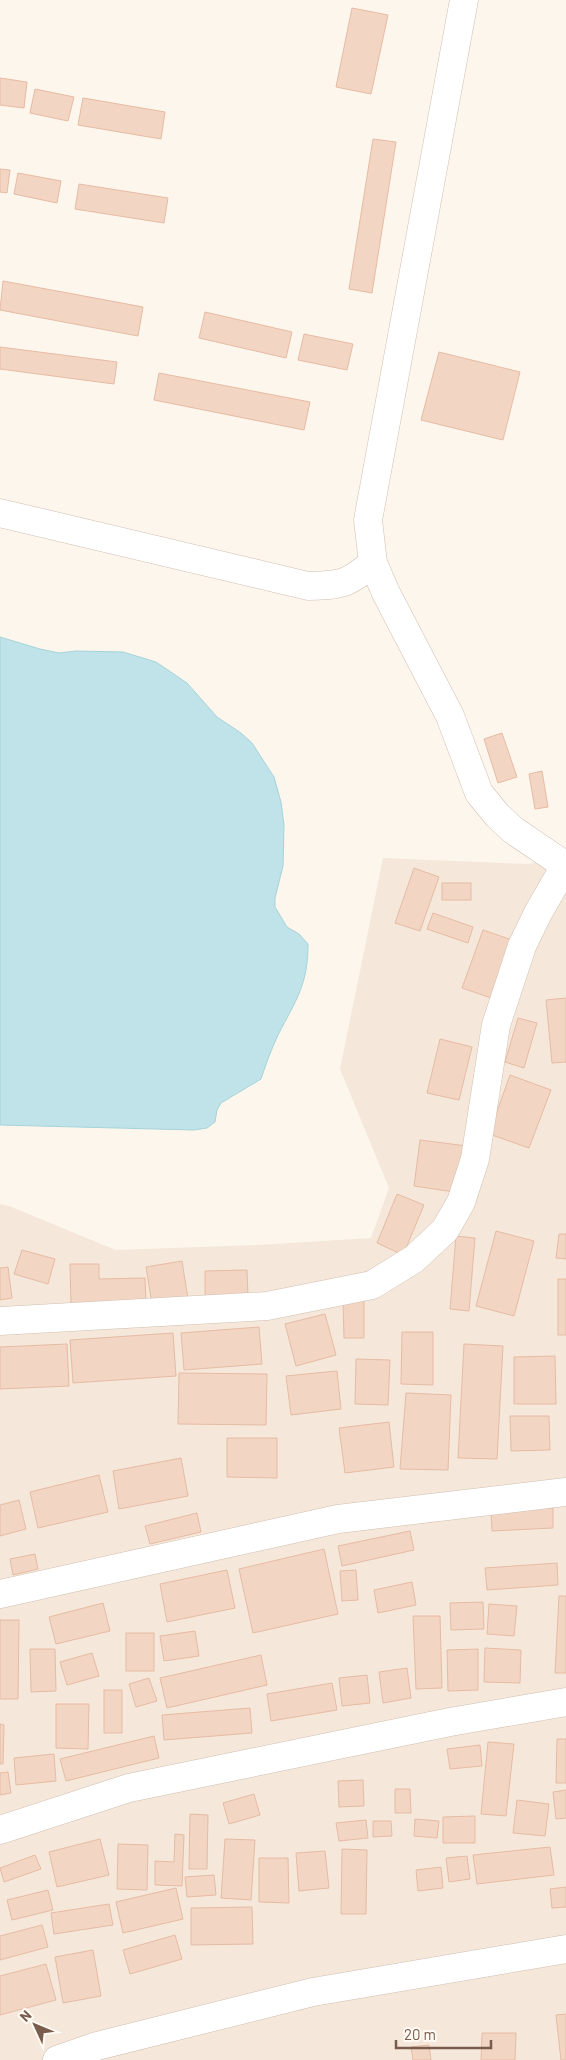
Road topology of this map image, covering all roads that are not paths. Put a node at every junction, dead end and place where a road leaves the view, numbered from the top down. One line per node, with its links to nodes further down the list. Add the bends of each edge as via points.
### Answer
1 (464, 0): 3 (street, via 368,520)
2 (0, 513): 3 (street, via 308,586 335,585 352,580)
3 (373, 563): 4 (street, via 450,716 479,793 513,830)
4 (566, 866): 5 (street, via 522,946 496,1025 475,1159 461,1202 445,1230 414,1259 372,1284 268,1306)
5 (0, 1321)
6 (566, 1492): 7 (street, via 338,1519)
7 (0, 1594)
8 (566, 1702): 9 (street, via 450,1722 129,1788)
9 (0, 1830)
10 (566, 1949): 11 (street, via 313,1992 97,2046)
11 (57, 2060)

